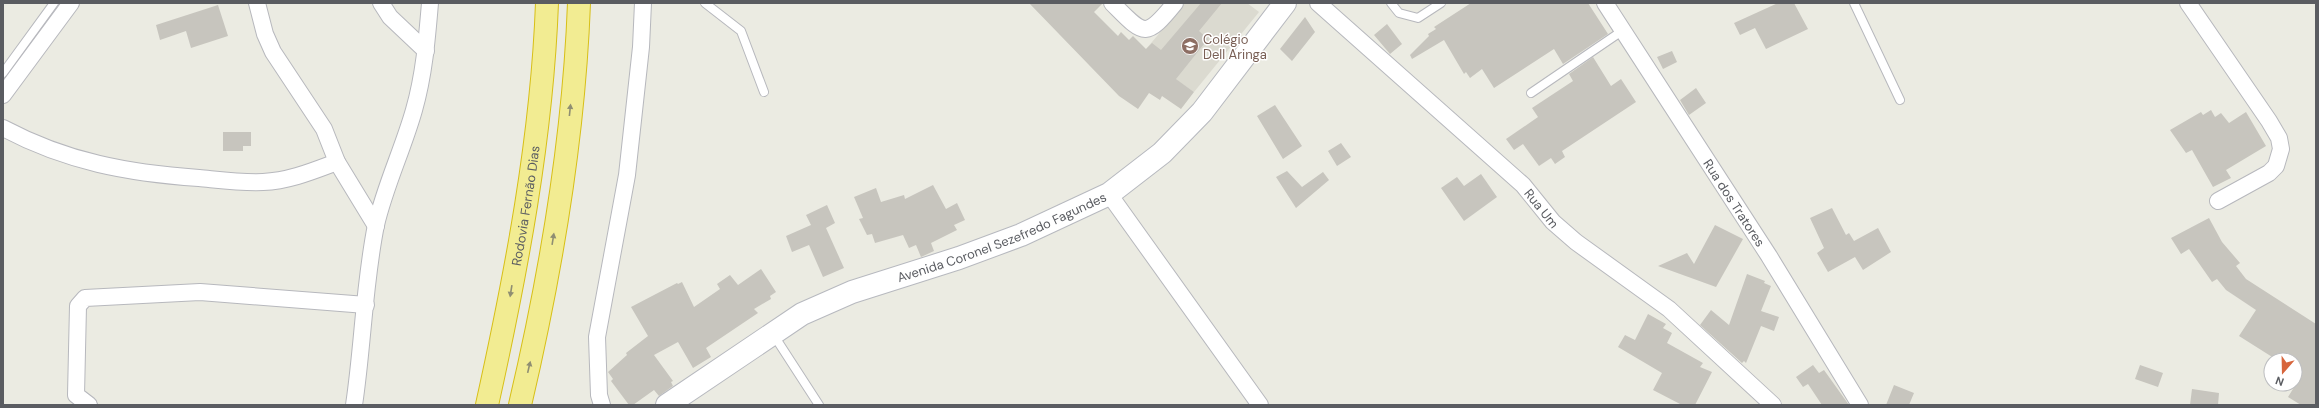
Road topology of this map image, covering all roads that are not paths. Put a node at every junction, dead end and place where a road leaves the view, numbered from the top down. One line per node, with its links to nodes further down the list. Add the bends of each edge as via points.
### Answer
1 (54, 3): 21 (lane)
2 (71, 3): 24 (street)
3 (257, 3): 27 (street, via 265,34 273,52 324,129)
4 (381, 3): 20 (street, via 390,17)
5 (430, 3): 20 (street)
6 (547, 3): 36 (highway, Rodovia Fernão Dias, one-way to 36, via 545,44 531,164 509,306)
7 (579, 3): 37 (highway, one-way to 7, via 542,310 564,170 577,48)
8 (643, 3): 38 (street, via 641,47 627,175 597,337 599,395)
9 (705, 3): 22 (lane, via 740,31)
10 (1112, 3): 11 (street, via 1135,26 1145,30 1159,23)
11 (1175, 3)
12 (1318, 3): 41 (street, Rua Um, via 1523,185 1553,222 1576,242 1669,309)
13 (1391, 3): 14 (lane, via 1399,13 1418,18)
14 (1441, 3)
15 (1605, 3): 19 (street, Rua dos Tratores)
16 (1854, 3): 25 (lane)
17 (2188, 3): 29 (street, via 2269,121 2279,138 2281,149 2276,166 2269,173)
18 (1278, 6): 28 (main road, Avenida Coronel Sezefredo Fagundes, via 1202,112 1162,153)
19 (1622, 31): 23 (lane); 42 (street, Rua dos Tratores, via 1769,256 1847,388)
20 (426, 50): 30 (street, via 414,110)
21 (3, 73)
22 (764, 92)
23 (1531, 93)
24 (3, 95)
25 (1900, 100)
26 (3, 128): 27 (street, via 23,139 73,158 116,169 166,176 264,182 295,177)
27 (337, 162): 30 (street)
28 (1109, 194): 32 (main road, Avenida Coronel Sezefredo Fagundes, via 1021,235 852,292 802,314); 40 (street)
29 (2218, 201)
30 (376, 226): 31 (street)
31 (366, 305): 34 (street, via 200,292 85,298 78,306 76,395); 35 (street)
32 (773, 334): 33 (main road, Avenida Coronel Sezefredo Fagundes); 39 (lane)
33 (672, 404)
34 (89, 405)
35 (354, 405)
36 (487, 405)
37 (520, 405)
38 (602, 405)
39 (819, 405)
40 (1260, 405)
41 (1772, 405)
42 (1860, 405)

